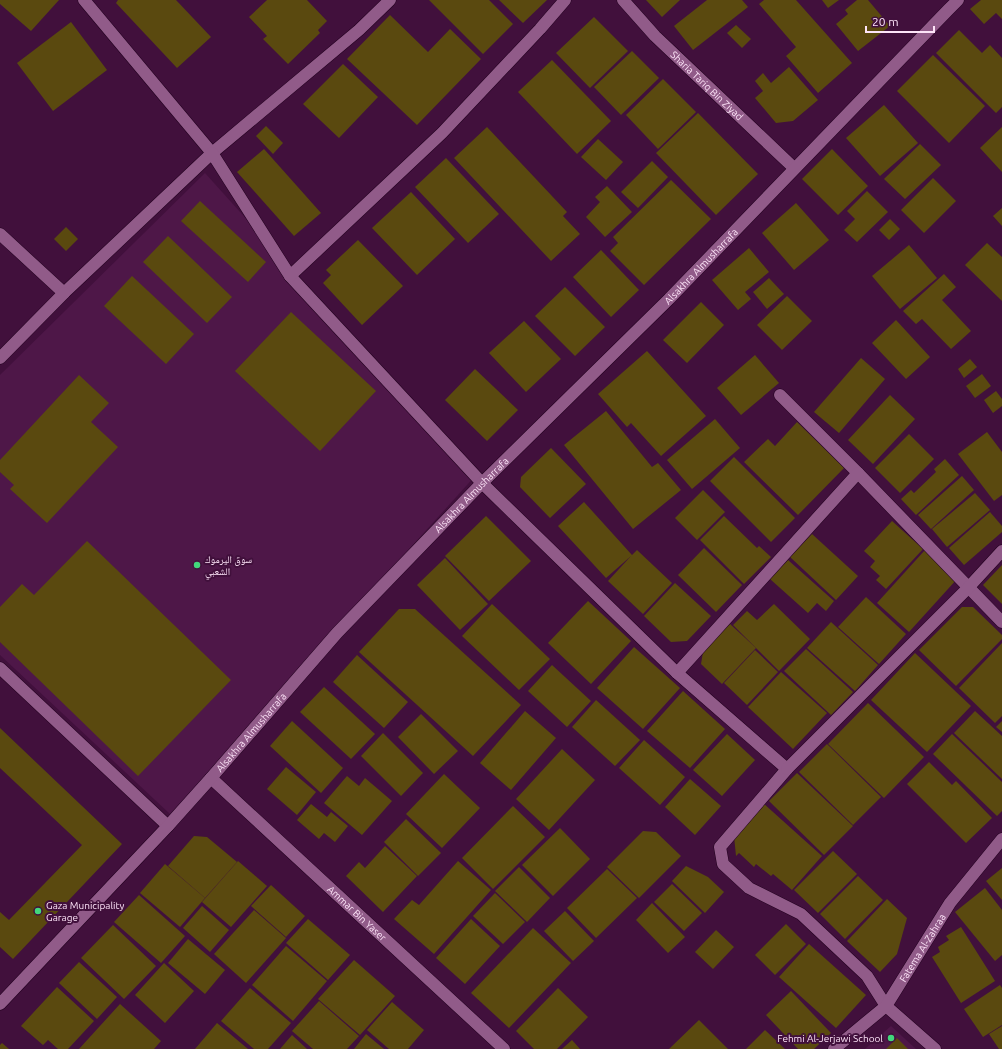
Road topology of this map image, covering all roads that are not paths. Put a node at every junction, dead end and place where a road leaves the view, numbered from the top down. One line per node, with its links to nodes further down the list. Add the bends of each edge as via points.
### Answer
1 (390, 0): 6 (street, via 359,30)
2 (566, 0): 9 (street, via 442,133)
3 (623, 0): 7 (street, Sharia Tariq Bin Ziyad, via 655,36)
4 (958, 0): 7 (street, Alsakhra Almusharrafa)
5 (88, 1): 6 (street)
6 (212, 153): 9 (street); 10 (street)
7 (794, 168): 14 (street, Alsakhra Almusharrafa, via 669,299)
8 (0, 234): 10 (street)
9 (290, 276): 14 (street)
10 (64, 294): 11 (street)
11 (0, 358)
12 (780, 395): 13 (street)
13 (858, 473): 16 (street); 19 (street)
14 (482, 483): 19 (street); 21 (street, Alsakhra Almusharrafa, via 337,633)
15 (1002, 551): 16 (street)
16 (968, 588): 17 (street); 20 (street)
17 (1002, 622)
18 (0, 668): 22 (street)
19 (677, 673): 20 (street)
20 (787, 769): 25 (street, via 720,847 723,864 749,888 801,914 867,976)
21 (210, 778): 22 (street, Alsakhra Almusharrafa); 26 (street, Ammar Bin Yaser)
22 (168, 826): 24 (street, Alsakhra Almusharrafa)
23 (1002, 838): 25 (street, Fatema Al-Zahraa, via 950,903)
24 (0, 1004)
25 (886, 1006): 27 (street, Fatema Al-Zahraa); 28 (street)
26 (504, 1049)
27 (834, 1049)
28 (935, 1049)

